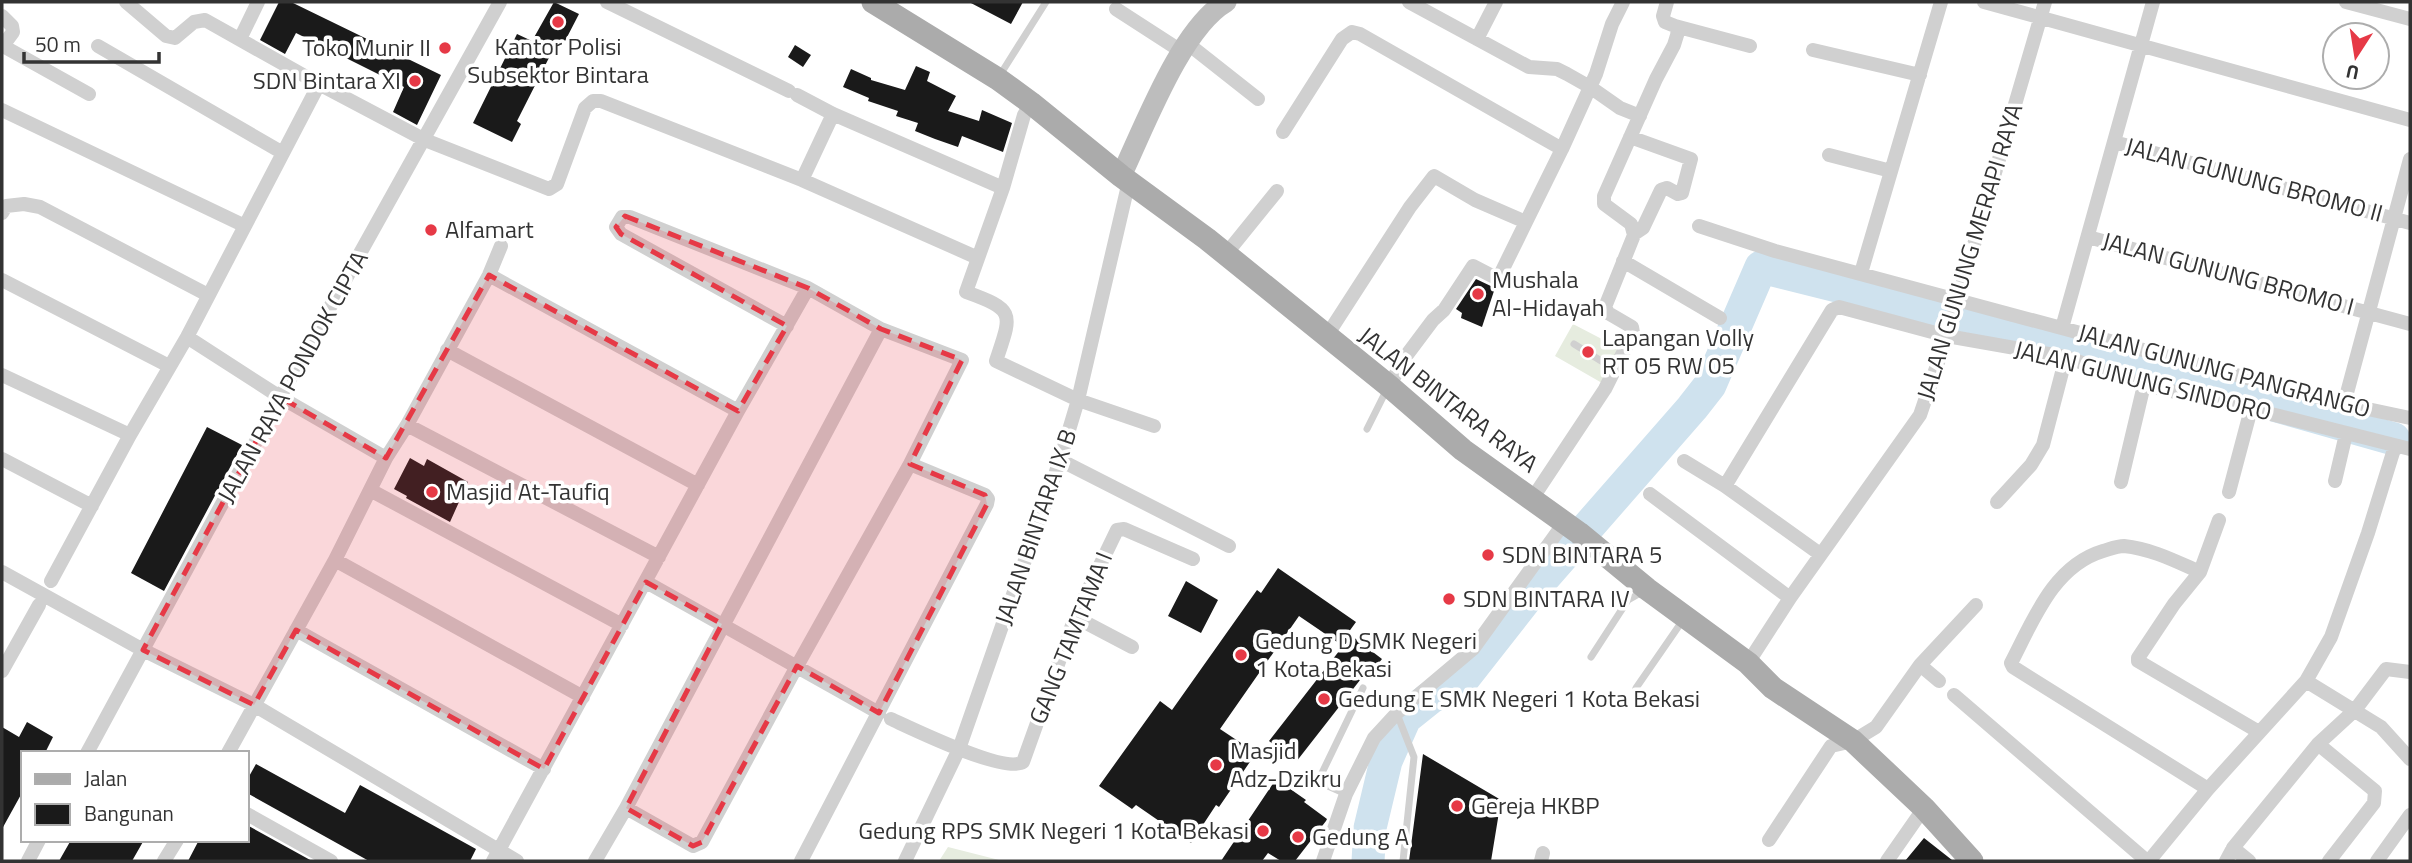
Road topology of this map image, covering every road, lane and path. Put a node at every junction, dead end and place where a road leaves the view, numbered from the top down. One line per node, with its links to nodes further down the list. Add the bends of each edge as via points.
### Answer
1 (126, 2): 23 (street, via 166,36 175,38 194,22 205,20)
2 (258, 2): 23 (street)
3 (500, 2): 43 (street, JALAN RAYA PONDOK CIPTA)
4 (607, 2): 38 (street)
5 (1046, 2): 31 (lane)
6 (1226, 2): 28 (street, via 1209,15)
7 (1409, 2): 22 (street)
8 (1496, 2): 22 (street)
9 (1623, 2): 33 (street)
10 (1667, 2): 21 (street, via 1664,19)
11 (1941, 2): 30 (street)
12 (1984, 2): 19 (street)
13 (2045, 2): 19 (street, JALAN GUNUNG MERAPI RAYA)
14 (2153, 2): 26 (street)
15 (2346, 2): 20 (street)
16 (878, 3): 31 (main road, JALAN BINTARA RAYA)
17 (1116, 9): 28 (street)
18 (2, 16): 27 (street, via 13,32)
19 (2040, 19): 26 (street); 71 (street, JALAN GUNUNG MERAPI RAYA)
20 (2410, 19)
21 (1675, 26): 25 (street); 39 (street, via 1674,45)
22 (1478, 39): 33 (street, via 1529,67 1557,69)
23 (240, 40): 32 (street)
24 (98, 46): 46 (street)
25 (1750, 46)
26 (2141, 46): 40 (street); 44 (street)
27 (2, 47): 34 (street)
28 (1184, 47): 35 (street); 50 (street)
29 (1813, 50): 30 (street)
30 (1920, 75): 49 (street)
31 (998, 79): 36 (main road, JALAN BINTARA RAYA)
32 (319, 84): 43 (street); 46 (street)
33 (1590, 87): 39 (street); 45 (street)
34 (89, 94)
35 (1258, 99)
36 (1031, 103): 50 (main road, JALAN BINTARA RAYA); 52 (street)
37 (2, 110): 58 (street)
38 (832, 114): 51 (street); 52 (street)
39 (1640, 116): 42 (street)
40 (2410, 120)
41 (1283, 132): 45 (street, via 1342,39 1352,32)
42 (1630, 137): 60 (street, via 1604,204 1631,225); 60 (street, via 1691,159 1682,192 1661,190 1643,228)
43 (424, 140): 51 (street, via 549,189 557,184 585,108 597,100); 89 (street, JALAN RAYA PONDOK CIPTA)
44 (2114, 142): 55 (street, JALAN GUNUNG BROMO II); 61 (street)
45 (1562, 149): 57 (street)
46 (283, 153): 58 (street)
47 (1829, 155): 49 (street)
48 (2410, 159): 55 (street)
49 (1891, 170): 66 (street)
50 (1125, 178): 63 (main road, JALAN BINTARA RAYA); 90 (street, JALAN BINTARA IX B)
51 (802, 180): 64 (street)
52 (1003, 188): 64 (street)
53 (1277, 191): 63 (street)
54 (2, 213): 70 (street, via 6,206 40,207)
55 (2394, 219): 56 (street, JALAN GUNUNG BROMO II); 72 (street)
56 (2410, 223)
57 (1524, 225): 80 (street, via 1434,176); 88 (street, via 1498,279 1474,266)
58 (245, 226): 70 (street)
59 (1699, 226): 66 (street, JALAN GUNUNG PANGRANGO)
60 (1634, 234): 65 (street)
61 (2088, 237): 72 (street, JALAN GUNUNG BROMO I); 76 (street)
62 (501, 246): 67 (street)
63 (1226, 254): 80 (main road, JALAN BINTARA RAYA)
64 (978, 258): 90 (street, via 966,292 997,303 1008,318 996,361)
65 (1623, 261): 73 (street); 85 (street, via 1605,307 1632,327 1633,333)
66 (1861, 273): 71 (street, JALAN GUNUNG PANGRANGO)
67 (489, 275): 82 (street); 93 (street)
68 (2, 280): 84 (street)
69 (808, 288): 75 (street); 75 (street, via 630,217 622,217 616,227 621,234); 77 (street)
70 (208, 296): 79 (street)
71 (1956, 303): 76 (street, JALAN GUNUNG PANGRANGO); 78 (street, JALAN GUNUNG MERAPI RAYA)
72 (2369, 312): 74 (street, JALAN GUNUNG BROMO I); 91 (street)
73 (1720, 317)
74 (2410, 324)
75 (787, 326): 93 (street)
76 (2062, 328): 91 (street, JALAN GUNUNG PANGRANGO)
77 (881, 329): 106 (street, via 962,360); 134 (street)
78 (1948, 333): 83 (street, JALAN GUNUNG SINDORO); 110 (street, JALAN GUNUNG SINDORO, via 1835,308); 120 (street, JALAN GUNUNG MERAPI RAYA, via 1920,415)
79 (187, 337): 84 (street); 89 (street)
80 (1326, 337): 88 (main road, JALAN BINTARA RAYA)
81 (1574, 344): 85 (lane)
82 (447, 350): 95 (street); 109 (street)
83 (2066, 357): 87 (street, JALAN GUNUNG SINDORO); 115 (street, via 2043,445)
84 (169, 366): 99 (street)
85 (1615, 370): 114 (street)
86 (2, 375): 99 (street)
87 (2144, 385): 92 (street, JALAN GUNUNG SINDORO); 108 (street)
88 (1389, 386): 97 (lane); 114 (main road, JALAN BINTARA RAYA, via 1463,450)
89 (280, 397): 102 (street); 138 (street, JALAN RAYA PONDOK CIPTA)
90 (1078, 400): 96 (street); 104 (street, JALAN BINTARA IX B)
91 (2344, 404): 94 (street, JALAN GUNUNG PANGRANGO)
92 (2251, 409): 98 (street, JALAN GUNUNG SINDORO); 112 (street)
93 (738, 411): 109 (street)
94 (2410, 418)
95 (407, 425): 102 (street); 121 (street)
96 (1154, 426)
97 (1367, 429)
98 (2346, 434): 100 (street, JALAN GUNUNG SINDORO); 107 (street)
99 (130, 435): 116 (street)
100 (2395, 446): 101 (street, JALAN GUNUNG SINDORO); 146 (street, via 2331,637)
101 (2410, 449)
102 (386, 458): 111 (street)
103 (2, 459): 116 (street)
104 (1060, 460): 119 (street); 158 (street, JALAN BINTARA IX B)
105 (1684, 461): 110 (street)
106 (910, 464): 142 (street); 153 (street, via 988,499)
107 (2335, 481)
108 (2121, 482)
109 (698, 485): 121 (street)
110 (1725, 486): 120 (street)
111 (370, 490): 123 (street); 135 (street)
112 (2229, 492)
113 (1650, 494): 129 (street)
114 (1532, 499): 118 (main road, JALAN BINTARA RAYA)
115 (1997, 502)
116 (92, 506): 126 (street)
117 (2219, 520): 125 (street)
118 (1572, 528): 128 (main road, JALAN BINTARA RAYA); 154 (street, via 1474,649)
119 (1229, 546)
120 (1820, 554): 129 (street, JALAN GUNUNG MERAPI RAYA)
121 (659, 558): 127 (street)
122 (1193, 559): 133 (street, GANG TAMTAMA I, via 1120,528)
123 (335, 560): 136 (street); 150 (street)
124 (2, 572): 138 (street)
125 (2200, 572): 155 (street, via 2138,661); 163 (street, via 2154,552 2120,546 2098,552 2076,564 2047,594 2011,663)
126 (51, 581)
127 (646, 582): 134 (street); 135 (street)
128 (1647, 589): 132 (main road, JALAN BINTARA RAYA); 139 (lane, via 1628,600)
129 (1790, 598): 140 (street, JALAN GUNUNG MERAPI RAYA)
130 (39, 605): 143 (street)
131 (1976, 605): 141 (street)
132 (1686, 616): 140 (main road, JALAN BINTARA RAYA); 148 (lane)
133 (1075, 617): 137 (street); 158 (street, GANG TAMTAMA I, via 1023,762 1016,766)
134 (722, 624): 142 (street); 165 (street)
135 (622, 625): 150 (street)
136 (296, 629): 151 (street); 162 (street)
137 (1132, 648)
138 (143, 650): 151 (street); 159 (street, JALAN RAYA PONDOK CIPTA)
139 (1591, 657)
140 (1748, 663): 156 (main road, JALAN BINTARA RAYA, via 1773,688)
141 (1920, 665): 145 (street); 156 (street, via 1876,727)
142 (797, 666): 153 (street); 165 (street, via 702,842 692,846)
143 (2, 671)
144 (2410, 672): 152 (street, via 2386,669)
145 (1939, 681)
146 (2306, 681): 152 (street); 155 (street)
147 (1363, 688): 164 (lane, via 1321,775 1328,786)
148 (1636, 688)
149 (1954, 695): 185 (street)
150 (583, 697): 162 (street)
151 (254, 705): 160 (street); 173 (street)
152 (2355, 710): 157 (street); 161 (street, via 2381,727)
153 (885, 716): 158 (street); 179 (street)
154 (1399, 717): 164 (street, via 1374,738); 182 (lane, via 1414,757)
155 (2259, 732): 163 (street)
156 (1853, 741): 166 (main road, JALAN BINTARA RAYA); 169 (street, via 1831,746)
157 (2318, 744): 172 (street); 187 (street, via 2375,791 2374,803)
158 (959, 750): 180 (street, JALAN BINTARA IX B)
159 (88, 751)
160 (229, 751)
161 (2410, 759)
162 (544, 769): 173 (street)
163 (2208, 789): 185 (street)
164 (1346, 794): 181 (street)
165 (626, 808): 178 (street)
166 (1924, 808): 183 (street); 184 (main road, JALAN BINTARA RAYA)
167 (248, 815): 176 (street)
168 (2410, 815): 188 (street)
169 (1769, 840)
170 (38, 842): 174 (street)
171 (176, 842): 175 (street)
172 (2230, 855): 186 (street)
173 (496, 856): 177 (street)
174 (28, 861)
175 (164, 861)
176 (331, 861)
177 (517, 861)
178 (594, 861)
179 (801, 861)
180 (905, 861)
181 (1323, 861)
182 (1403, 861)
183 (1886, 861)
184 (1972, 861)
185 (2148, 861)
186 (2249, 861)
187 (2329, 861)
188 (2377, 861)

